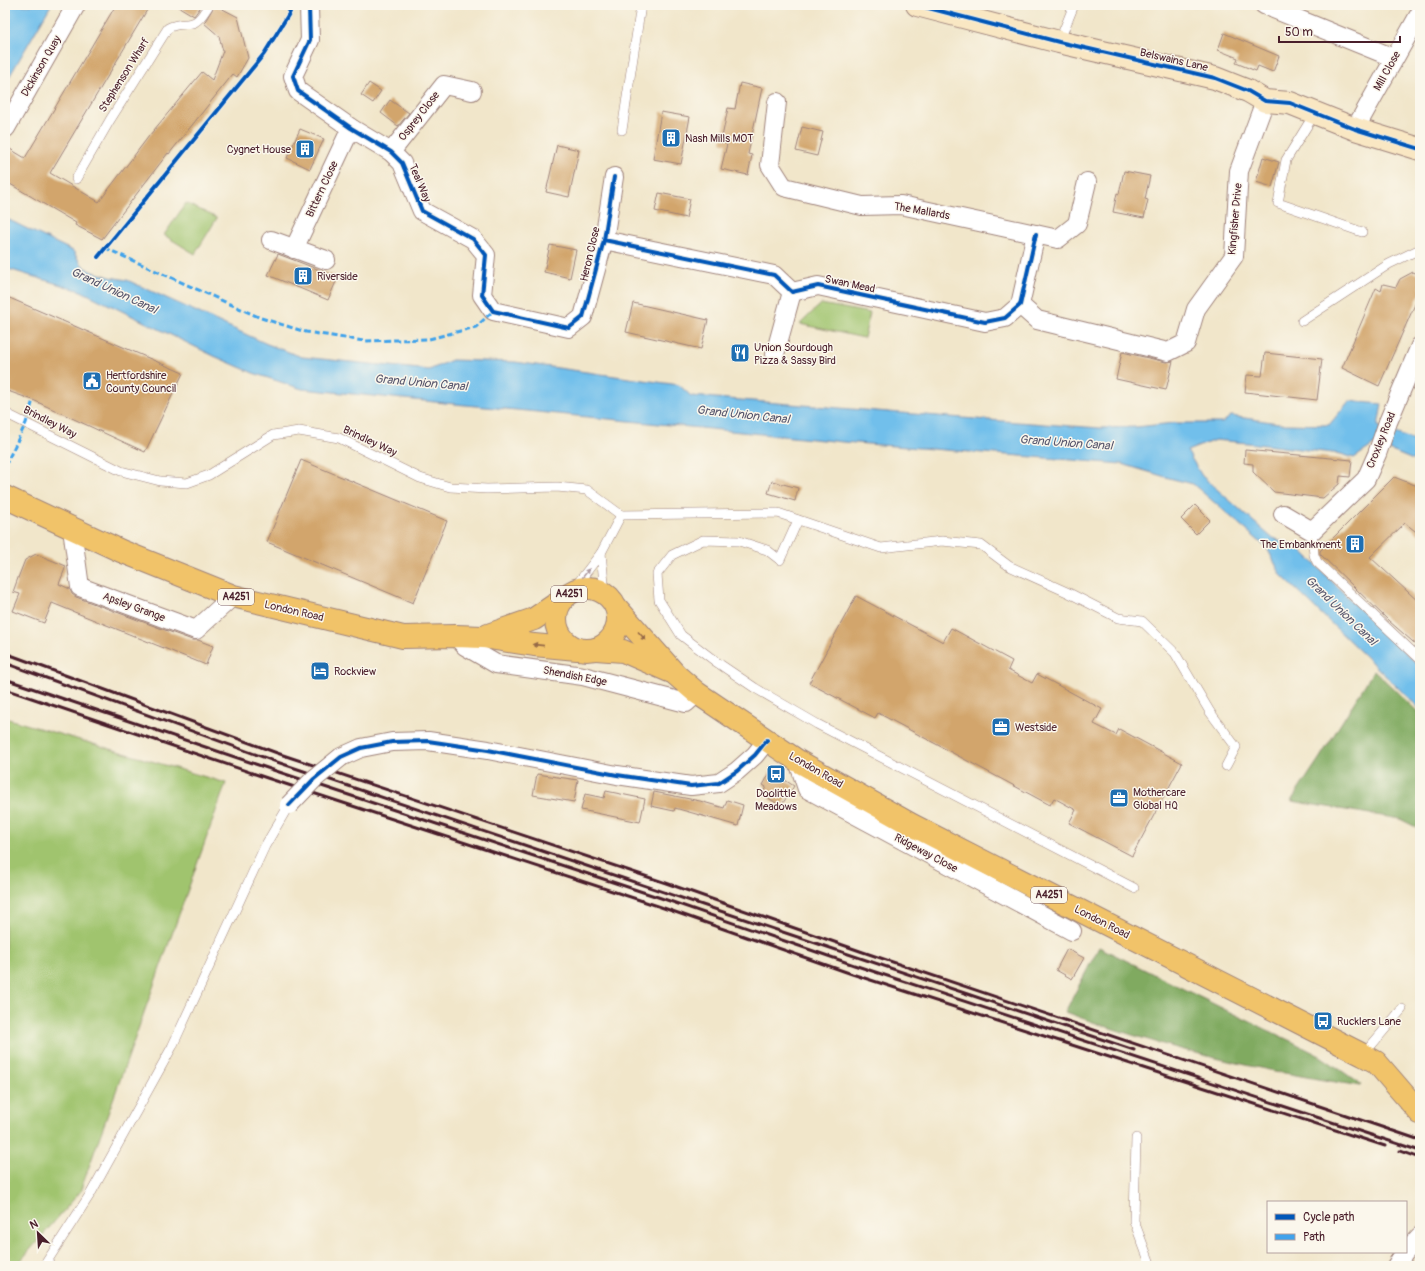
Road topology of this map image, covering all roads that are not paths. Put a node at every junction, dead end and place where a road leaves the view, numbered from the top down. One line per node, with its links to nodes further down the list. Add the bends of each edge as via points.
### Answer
1 (76, 5): 15 (street, Dickinson Quay)
2 (209, 5): 22 (lane, Stephenson Wharf, via 195,22 168,28)
3 (310, 5): 16 (street, Teal Way, via 310,40 293,76 298,91)
4 (641, 5): 18 (lane)
5 (917, 5): 9 (street, Belswains Lane)
6 (1074, 5): 9 (lane)
7 (1264, 5): 10 (street)
8 (1420, 13): 10 (street, Mill Close)
9 (1059, 42): 12 (street, Belswains Lane, via 1215,78)
10 (1394, 58): 17 (street, Mill Close)
11 (472, 91): 20 (street, Osprey Close, via 444,84)
12 (1266, 101): 14 (street, Belswains Lane, via 1290,103); 32 (street, Kingfisher Drive, via 1239,171 1234,256 1196,309 1186,343 1168,352 1037,320)
13 (777, 102): 25 (street, The Mallards, via 770,165 784,187 862,206 901,205)
14 (1315, 113): 17 (street, Belswains Lane); 24 (lane, via 1286,160 1278,203)
15 (6, 128)
16 (351, 128): 20 (street, Teal Way); 28 (street, Bittern Close)
17 (1355, 129): 19 (street, Belswains Lane)
18 (622, 130)
19 (1420, 149)
20 (390, 152): 34 (street, Teal Way, via 402,163 422,211 473,239 486,255 482,295 493,311)
21 (614, 177): 27 (street, Heron Close)
22 (76, 179)
23 (1087, 182): 25 (street, The Mallards, via 1077,224 1058,239)
24 (1362, 232)
25 (1036, 234): 32 (street)
26 (271, 240): 28 (street)
27 (604, 240): 31 (street, via 774,275); 34 (street, Heron Close, via 583,317)
28 (294, 249): 30 (street)
29 (1420, 249): 33 (lane, via 1389,264)
30 (326, 260)
31 (792, 292): 32 (street, Swan Mead, via 818,286 985,322 1005,318); 36 (street)
32 (1020, 305)
33 (1302, 321)
34 (569, 328)
35 (1420, 346): 43 (street, Croxley Road, via 1366,479)
36 (775, 354)
37 (5, 413): 40 (lane, Brindley Way, via 121,471 160,481 187,483 209,475 273,435 299,431 339,438 420,478 450,487 558,487 587,490)
38 (5, 497): 42 (main road, London Road / A4251)
39 (1283, 514): 43 (street)
40 (621, 515): 41 (lane, via 778,513); 44 (lane)
41 (798, 520): 56 (lane, via 881,548 942,541 981,545 1009,566 1118,618 1142,621 1175,654 1210,712 1236,747); 58 (lane, via 780,560 767,550 739,541 703,540 672,555 656,574 659,600 681,635 756,688 817,724)
42 (72, 529): 45 (main road, London Road / A4251); 45 (street, Apsley Grange, via 80,587 196,630)
43 (1312, 531): 51 (lane, via 1317,562)
44 (601, 553): 46 (lane, one-way to 44); 47 (lane)
45 (233, 596): 48 (main road, London Road / A4251, via 403,636)
46 (566, 596): 47 (main road, A4251, via 583,588 594,588); 49 (main road, London Road / A4251, via 534,619); 50 (main road, A4251, via 556,615 556,625 563,639)
47 (611, 600): 50 (main road, via 619,618 615,634 606,644); 52 (main road, London Road / A4251, one-way to 52)
48 (456, 636): 49 (main road, London Road / A4251); 53 (street, Shendish Edge, via 464,646 496,664 583,676 686,703)
49 (483, 637): 50 (main road, London Road / A4251, one-way to 49, via 534,645)
50 (587, 649): 52 (main road, London Road / A4251, via 623,651)
51 (1420, 659)
52 (675, 674): 53 (main road, London Road / A4251)
53 (697, 693): 54 (main road, London Road / A4251)
54 (767, 740): 55 (main road, London Road / A4251); 57 (street, bridge, via 755,755 719,783 691,786 428,741 392,742 361,748 341,757 314,779)
55 (798, 760): 59 (street, Ridgeway Close, via 808,789); 61 (main road, London Road / A4251, via 912,825)
56 (1226, 766)
57 (290, 805): 67 (lane, via 265,846 172,1047 91,1193)
58 (1134, 888)
59 (1072, 931)
60 (1402, 1009): 61 (lane)
61 (1363, 1055): 62 (main road, London Road / A4251, via 1376,1062)
62 (1420, 1113)
63 (1136, 1138): 68 (lane, via 1134,1221)
64 (1420, 1236): 65 (street)
65 (1407, 1251)
66 (1405, 1253): 69 (street)
67 (44, 1266)
68 (1150, 1266)
69 (1396, 1266)

